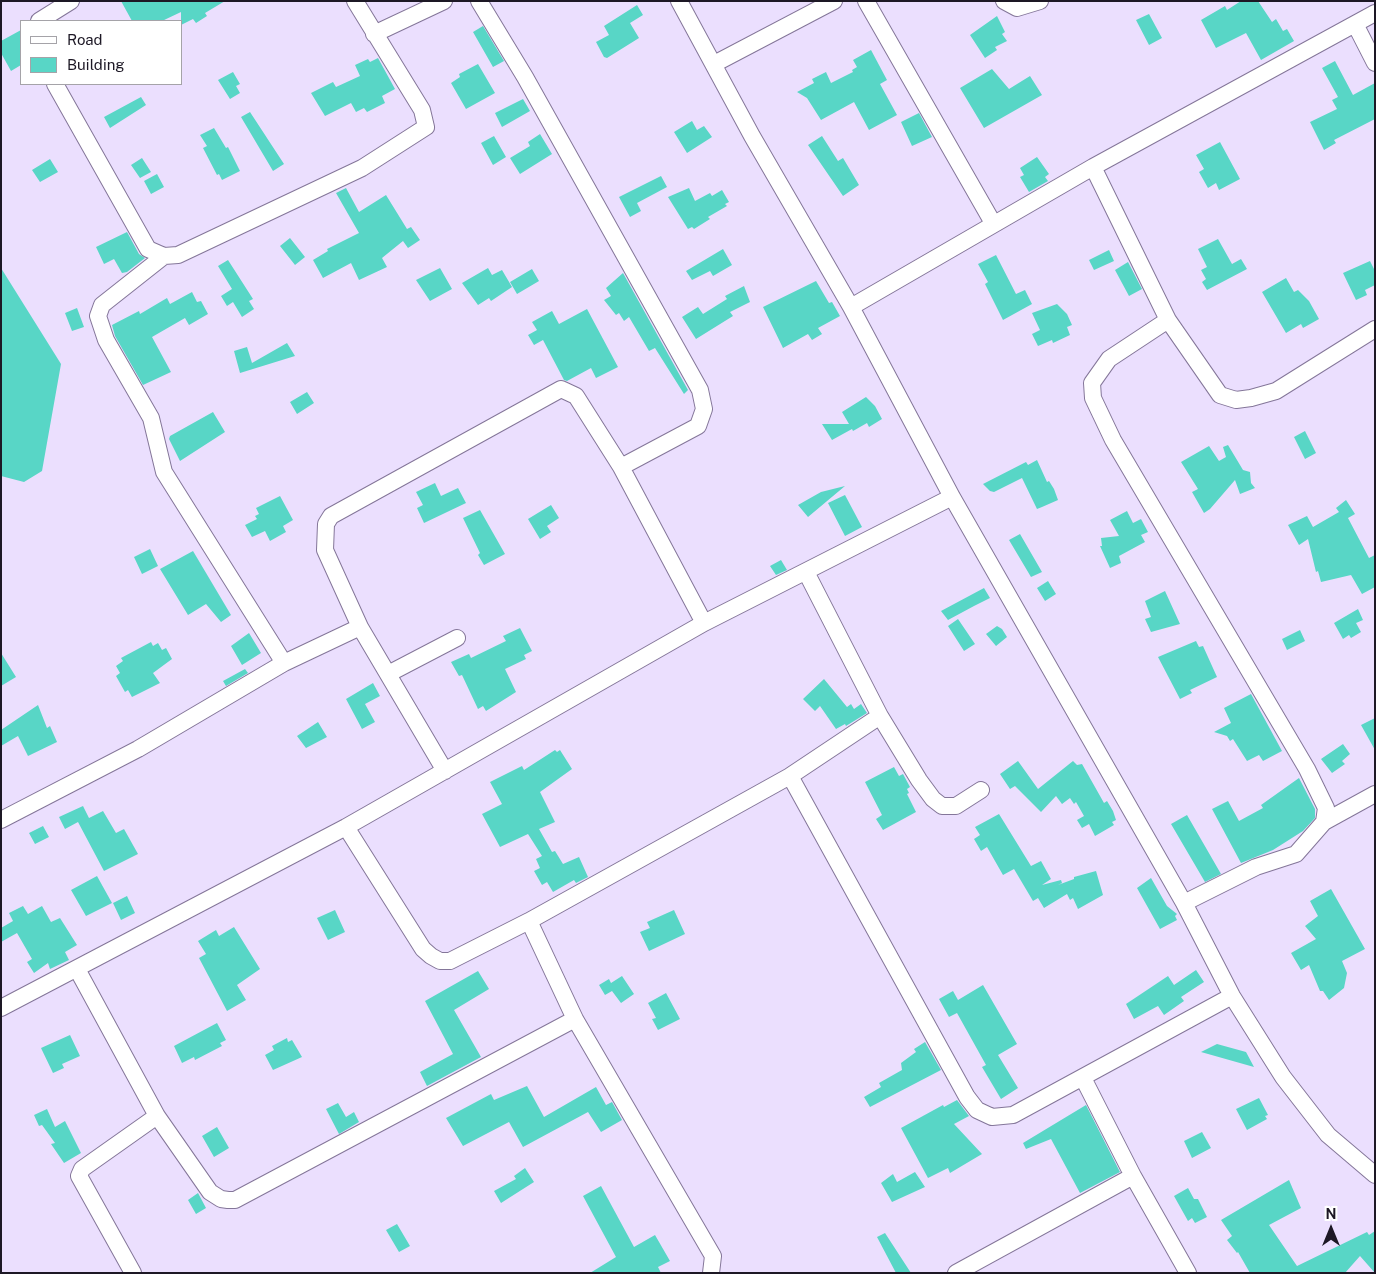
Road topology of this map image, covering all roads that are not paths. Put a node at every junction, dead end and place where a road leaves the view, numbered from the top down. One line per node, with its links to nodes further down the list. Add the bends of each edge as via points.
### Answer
1 (71, 1): 11 (street)
2 (355, 1): 13 (street)
3 (444, 1): 13 (street)
4 (479, 1): 23 (street, via 700,390 704,409 698,426)
5 (678, 1): 15 (street)
6 (834, 1): 15 (street)
7 (866, 1): 18 (street)
8 (1004, 1): 9 (street, via 1017,8)
9 (1040, 1)
10 (1375, 13): 12 (street)
11 (42, 20)
12 (1355, 24): 14 (street); 17 (street)
13 (374, 34): 19 (street, via 422,110 426,127 362,168 178,255)
14 (1375, 62)
15 (714, 64): 20 (street)
16 (57, 85): 19 (street, via 148,249)
17 (1093, 167): 18 (street); 21 (street)
18 (993, 223): 20 (street)
19 (164, 256): 29 (street, via 102,305 98,316 106,340 151,418 164,472)
20 (851, 307): 24 (street)
21 (1168, 320): 22 (street, via 1220,395 1236,400 1276,391); 37 (street, via 1109,359 1092,383 1093,398 1113,440 1307,769 1326,808)
22 (1375, 329)
23 (621, 467): 26 (street); 27 (street, via 576,396 561,389 331,516 326,524 325,550)
24 (952, 497): 25 (street); 39 (street)
25 (806, 572): 26 (street); 31 (street)
26 (704, 623): 32 (street)
27 (360, 627): 29 (street); 30 (street)
28 (457, 638): 30 (street)
29 (284, 663): 36 (street, via 138,749)
30 (388, 674): 32 (street)
31 (880, 716): 33 (street); 34 (street, via 924,786 942,806 956,806)
32 (445, 771): 38 (street)
33 (790, 776): 40 (street); 45 (street, via 977,1110 992,1117 1013,1115)
34 (981, 790)
35 (1375, 794): 37 (street)
36 (1, 820)
37 (1324, 822): 39 (street, via 1296,854 1256,867)
38 (346, 827): 40 (street, via 430,956 450,962); 41 (street)
39 (1184, 903): 42 (street)
40 (529, 921): 44 (street)
41 (76, 969): 43 (street); 46 (street)
42 (1232, 996): 45 (street); 48 (street, via 1283,1077 1328,1135)
43 (1, 1008)
44 (575, 1019): 46 (street, via 235,1200 221,1199 210,1192); 50 (street, via 713,1256)
45 (1083, 1078): 47 (street)
46 (157, 1116): 49 (street, via 82,1169 79,1176)
47 (1133, 1176): 51 (street); 52 (street)
48 (1375, 1176)
49 (133, 1273)
50 (711, 1273)
51 (956, 1273)
52 (1188, 1273)

